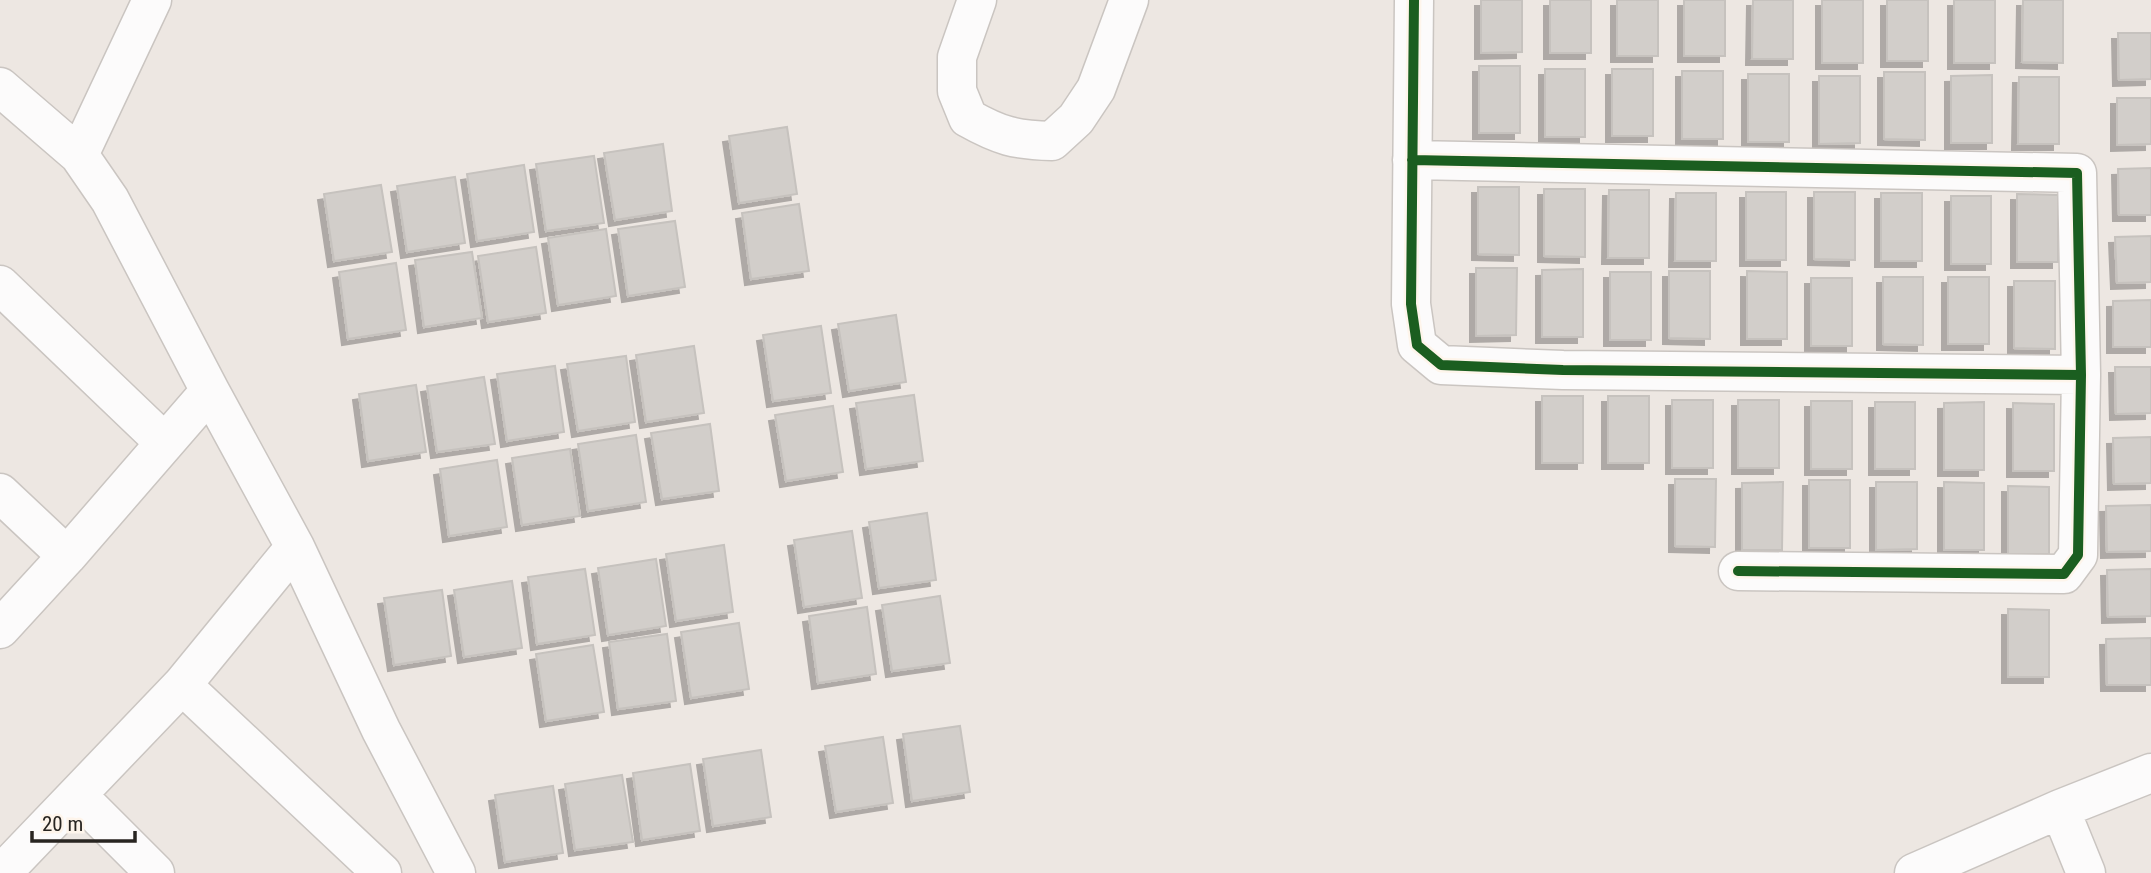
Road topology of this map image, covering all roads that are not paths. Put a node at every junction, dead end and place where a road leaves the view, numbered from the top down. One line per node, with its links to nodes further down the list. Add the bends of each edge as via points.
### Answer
1 (152, 0): 6 (street)
2 (976, 0): 3 (street, via 957,57 957,91 968,118 999,135 1030,141 1052,141 1076,119 1096,89)
3 (1129, 0)
4 (1414, 0): 7 (street)
5 (0, 87): 6 (street)
6 (79, 155): 10 (street, via 110,200)
7 (1412, 160): 9 (street, via 1411,304 1417,345 1441,365); 9 (street, via 2077,173)
8 (0, 285): 11 (street)
9 (2081, 375): 15 (street, via 2078,555 2064,574)
10 (210, 391): 11 (street); 13 (street)
11 (165, 443): 14 (street)
12 (0, 493): 14 (street)
13 (295, 547): 17 (street); 24 (street, via 381,730)
14 (67, 556): 16 (street)
15 (1738, 571)
16 (0, 628)
17 (182, 685): 19 (street); 23 (street)
18 (2151, 774): 20 (street)
19 (77, 795): 21 (street); 22 (street)
20 (2060, 809): 25 (street); 26 (street)
21 (2, 873)
22 (155, 873)
23 (382, 873)
24 (456, 873)
25 (1914, 873)
26 (2086, 873)

